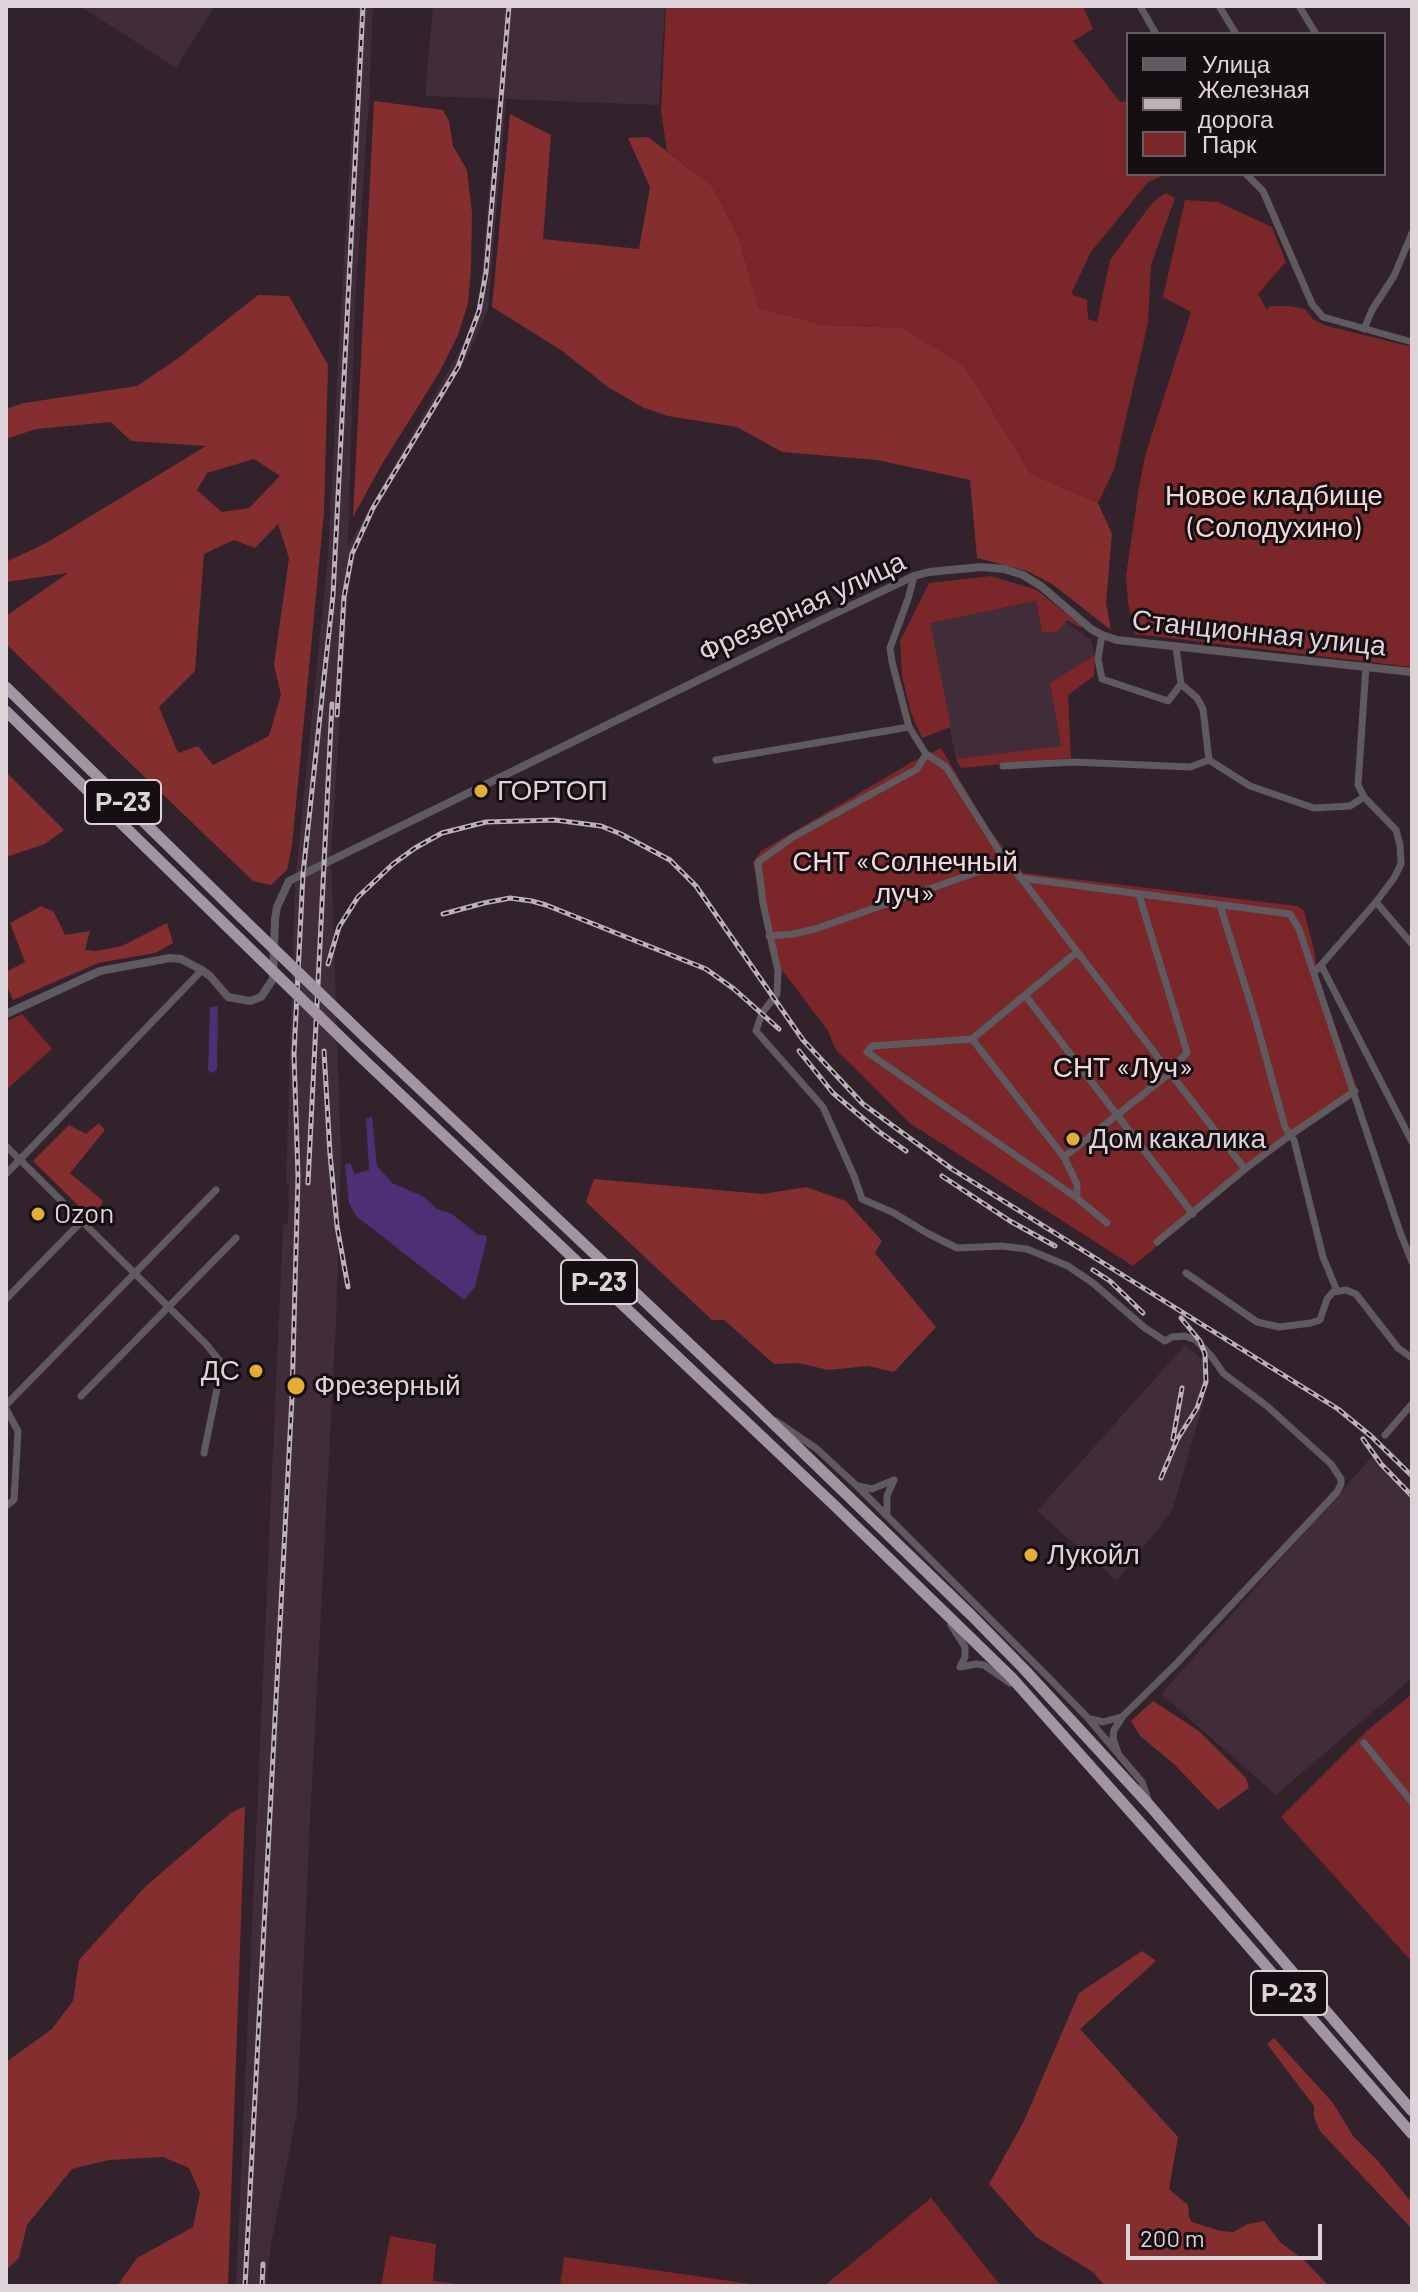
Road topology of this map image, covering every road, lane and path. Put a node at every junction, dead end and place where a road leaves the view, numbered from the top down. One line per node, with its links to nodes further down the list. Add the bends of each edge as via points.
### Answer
1 (1140, 6): 4 (street)
2 (1219, 6): 5 (street)
3 (1299, 6): 6 (street)
4 (1155, 32)
5 (1235, 32)
6 (1315, 32)
7 (1250, 176): 9 (street, via 1263,191 1312,304 1323,317)
8 (1412, 233): 9 (street)
9 (1364, 329): 10 (street)
10 (1412, 342)
11 (914, 576): 12 (street, Фрезерная улица, via 959,568 1004,569 1041,586); 19 (street, via 890,648); 34 (street, Фрезерная улица, via 289,881 275,919 273,979 261,997 228,997)
12 (1102, 635): 13 (street, Станционная улица); 16 (street, via 1102,679 1168,701)
13 (1176, 647): 14 (street, Станционная улица); 16 (street)
14 (1366, 666): 15 (street, Станционная улица); 24 (street, via 1358,772)
15 (1412, 672)
16 (1181, 684): 22 (street, via 1203,709)
17 (6, 687): 64 (highway, Р-23, bridge)
18 (6, 711): 72 (highway, Р-23, bridge, via 363,1059)
19 (909, 727): 20 (street); 21 (street)
20 (926, 754): 25 (street, via 946,767); 30 (street, via 917,769 758,862)
21 (716, 760)
22 (1209, 760): 23 (street, via 1190,767 1073,762); 24 (street, via 1250,786 1314,808 1350,806)
23 (1003, 766)
24 (1364, 797): 28 (street, via 1396,830 1400,845 1401,864)
25 (1006, 862): 26 (street); 30 (street, via 815,929)
26 (1021, 878): 27 (street); 32 (street)
27 (1139, 895): 29 (street); 39 (street, via 1187,1052)
28 (1376, 902): 31 (street); 33 (street)
29 (1220, 905): 35 (street, via 1290,914); 42 (street)
30 (769, 936): 75 (street, via 778,971 777,994 756,1031 823,1107 862,1199 957,1248 1027,1249 1068,1266 1165,1341 1185,1336 1196,1340 1223,1373 1310,1444 1341,1479 1337,1492)
31 (1412, 944)
32 (1077, 952): 36 (street); 39 (street)
33 (1321, 965): 35 (street); 43 (street)
34 (202, 970): 37 (street, via 170,958 100,971); 46 (street)
35 (1314, 973): 40 (street)
36 (1025, 995): 38 (street); 41 (street)
37 (6, 1014)
38 (972, 1039): 45 (street); 50 (street, via 872,1046 867,1052)
39 (1170, 1073): 41 (street); 47 (street)
40 (1355, 1091): 42 (street); 56 (street)
41 (1118, 1116): 45 (street); 51 (street)
42 (1290, 1135): 47 (street); 59 (street)
43 (1412, 1142)
44 (6, 1146): 46 (street)
45 (1064, 1157): 50 (street, via 1077,1184)
46 (20, 1160): 48 (street); 52 (street)
47 (1245, 1169): 51 (street)
48 (6, 1174)
49 (216, 1190): 57 (street)
50 (1077, 1198): 53 (street)
51 (1193, 1214): 55 (street)
52 (82, 1221): 57 (street); 60 (street)
53 (1107, 1223)
54 (236, 1238): 61 (street)
55 (1157, 1242)
56 (1412, 1262)
57 (134, 1273): 61 (street); 66 (street)
58 (1186, 1273): 59 (street, via 1257,1322 1279,1327 1320,1320 1327,1299)
59 (1337, 1291): 62 (street, via 1356,1294)
60 (6, 1299)
61 (169, 1307): 63 (street); 68 (street, via 219,1360)
62 (1412, 1358)
63 (81, 1396)
64 (752, 1403): 69 (street, via 817,1449); 79 (highway, Р-23, via 972,1616)
65 (1412, 1404): 67 (street)
66 (6, 1407): 70 (street, via 18,1431 14,1500)
67 (1385, 1435)
68 (204, 1453)
69 (857, 1486): 71 (street); 71 (street, via 872,1489 894,1480)
70 (6, 1506)
71 (887, 1515): 74 (street)
72 (934, 1601): 73 (highway, Р-23); 73 (street, via 965,1647 960,1667 984,1665)
73 (1031, 1699): 81 (highway, Р-23)
74 (1086, 1716): 75 (street, via 1103,1722); 77 (street)
75 (1123, 1716): 77 (street, via 1114,1730)
76 (1364, 1743): 78 (street)
77 (1118, 1753): 79 (street, via 1142,1782)
78 (1412, 1802)
79 (1151, 1807): 80 (highway, Р-23)
80 (1412, 2111)
81 (1412, 2134)

